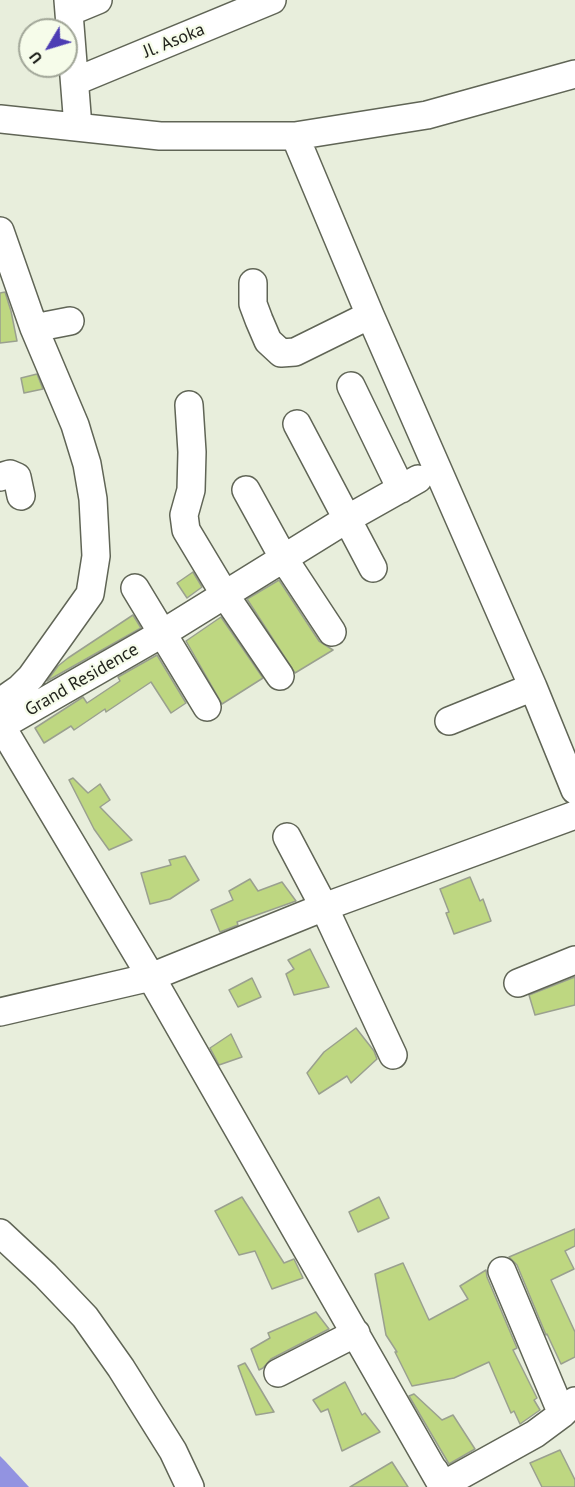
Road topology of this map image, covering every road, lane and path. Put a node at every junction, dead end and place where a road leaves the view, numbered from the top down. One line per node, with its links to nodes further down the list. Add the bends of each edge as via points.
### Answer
1 (98, 0): 3 (street)
2 (272, 0): 5 (street, Jl. Asoka)
3 (68, 6): 5 (street)
4 (575, 74): 8 (street, via 426,115)
5 (76, 81): 7 (street)
6 (0, 120): 7 (street)
7 (78, 127): 8 (street, via 160,136)
8 (295, 136): 11 (street)
9 (0, 231): 13 (street)
10 (253, 283): 11 (street, via 253,304 259,320 268,341 281,353 295,352)
11 (370, 315): 28 (street)
12 (69, 321): 13 (street)
13 (34, 328): 30 (street, via 87,464 96,556 90,594)
14 (351, 386): 20 (street, Grand Residence, via 409,484)
15 (189, 405): 24 (street, via 191,490 184,522)
16 (297, 424): 20 (street)
17 (0, 477): 19 (street, via 16,476)
18 (246, 490): 21 (street)
19 (21, 496)
20 (347, 519): 21 (street, Grand Residence); 22 (street)
21 (284, 559): 24 (street, Grand Residence); 25 (street)
22 (373, 568)
23 (135, 588): 26 (street)
24 (225, 596): 26 (street, Grand Residence); 27 (street)
25 (332, 632)
26 (163, 633): 29 (street); 30 (street, Grand Residence)
27 (280, 676)
28 (533, 687): 31 (street); 32 (street)
29 (207, 708)
30 (0, 717): 37 (street)
31 (449, 721)
32 (575, 790)
33 (575, 815): 35 (street)
34 (287, 837): 35 (street)
35 (324, 907): 37 (street); 40 (street)
36 (575, 960): 38 (street)
37 (151, 977): 39 (street); 43 (street)
38 (518, 983)
39 (0, 1012)
40 (393, 1055)
41 (0, 1233): 47 (street, via 85,1317 173,1451)
42 (502, 1271): 45 (street)
43 (356, 1333): 44 (street); 46 (street)
44 (278, 1373)
45 (568, 1407): 46 (street, via 536,1434)
46 (443, 1486)
47 (190, 1487)

